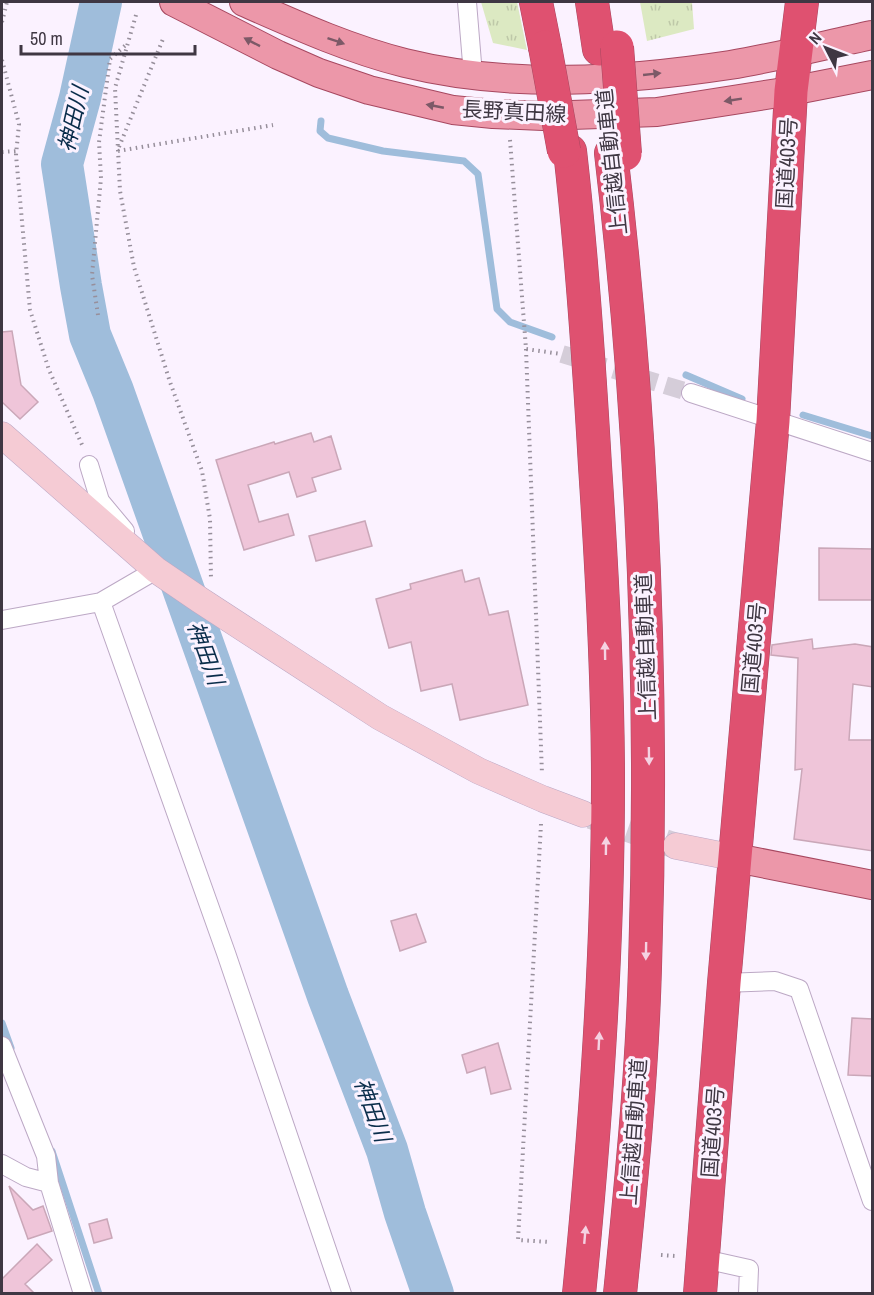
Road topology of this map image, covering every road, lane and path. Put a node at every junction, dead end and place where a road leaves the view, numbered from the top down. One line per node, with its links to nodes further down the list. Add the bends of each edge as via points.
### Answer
1 (7, 2): 11 (path)
2 (174, 2): 22 (main road, 長野真田線, one-way to 2, via 453,110 369,90 278,55)
3 (244, 2): 19 (main road, 長野真田線, one-way to 19, via 368,52 404,63)
4 (467, 2): 19 (street)
5 (536, 2): 15 (highway)
6 (551, 2): 15 (highway)
7 (592, 2): 16 (highway)
8 (613, 2): 16 (highway)
9 (802, 2): 17 (highway, 国道403号)
10 (136, 15): 14 (path)
11 (2, 22)
12 (873, 35): 17 (main road, 長野真田線)
13 (163, 39): 25 (path)
14 (128, 43): 25 (path, via 115,88); 27 (path, via 110,59 99,142 101,178 92,275)
15 (551, 46): 53 (highway, 上信越自動車道, one-way to 15, bridge, via 594,1147 603,969 608,783 604,603 580,238)
16 (608, 48): 54 (highway, 上信越自動車道, one-way to 54, bridge, via 643,373 650,521 645,970)
17 (795, 51): 19 (main road, 長野真田線, one-way to 17, via 514,79 651,75); 21 (highway, 国道403号)
18 (2, 60): 24 (path, via 18,124)
19 (473, 75)
20 (873, 75): 21 (main road, 長野真田線)
21 (791, 91): 22 (main road, 長野真田線, one-way to 22, via 657,112); 31 (highway, 国道403号)
22 (509, 116): 28 (path)
23 (273, 125): 25 (path)
24 (16, 151): 26 (path); 34 (path, via 30,310 49,369)
25 (118, 151): 37 (path, via 120,191 134,267 202,471 210,519)
26 (2, 152)
27 (98, 315)
28 (526, 349): 29 (path); 39 (path)
29 (562, 354)
30 (691, 393): 31 (street)
31 (772, 421): 33 (street); 42 (highway, 国道403号)
32 (2, 435): 35 (street)
33 (873, 452)
34 (89, 465): 35 (street, via 100,501)
35 (156, 570): 36 (street); 37 (street)
36 (101, 602): 38 (street); 52 (street)
37 (205, 603): 39 (street, via 380,717 479,771)
38 (2, 620)
39 (543, 799): 40 (street); 49 (path, via 518,1240)
40 (582, 814)
41 (676, 846): 42 (street)
42 (736, 858): 43 (main road); 44 (highway, 国道403号)
43 (873, 885)
44 (724, 983): 48 (street, via 775,981 799,989); 50 (highway, 国道403号)
45 (2, 1046): 47 (street, via 46,1156)
46 (2, 1164): 47 (street, via 26,1177)
47 (50, 1183): 51 (street)
48 (873, 1200)
49 (549, 1242)
50 (704, 1259): 55 (highway, 国道403号); 56 (street, via 750,1269)
51 (83, 1293)
52 (342, 1293)
53 (579, 1293)
54 (620, 1293)
55 (700, 1293)
56 (748, 1293)

